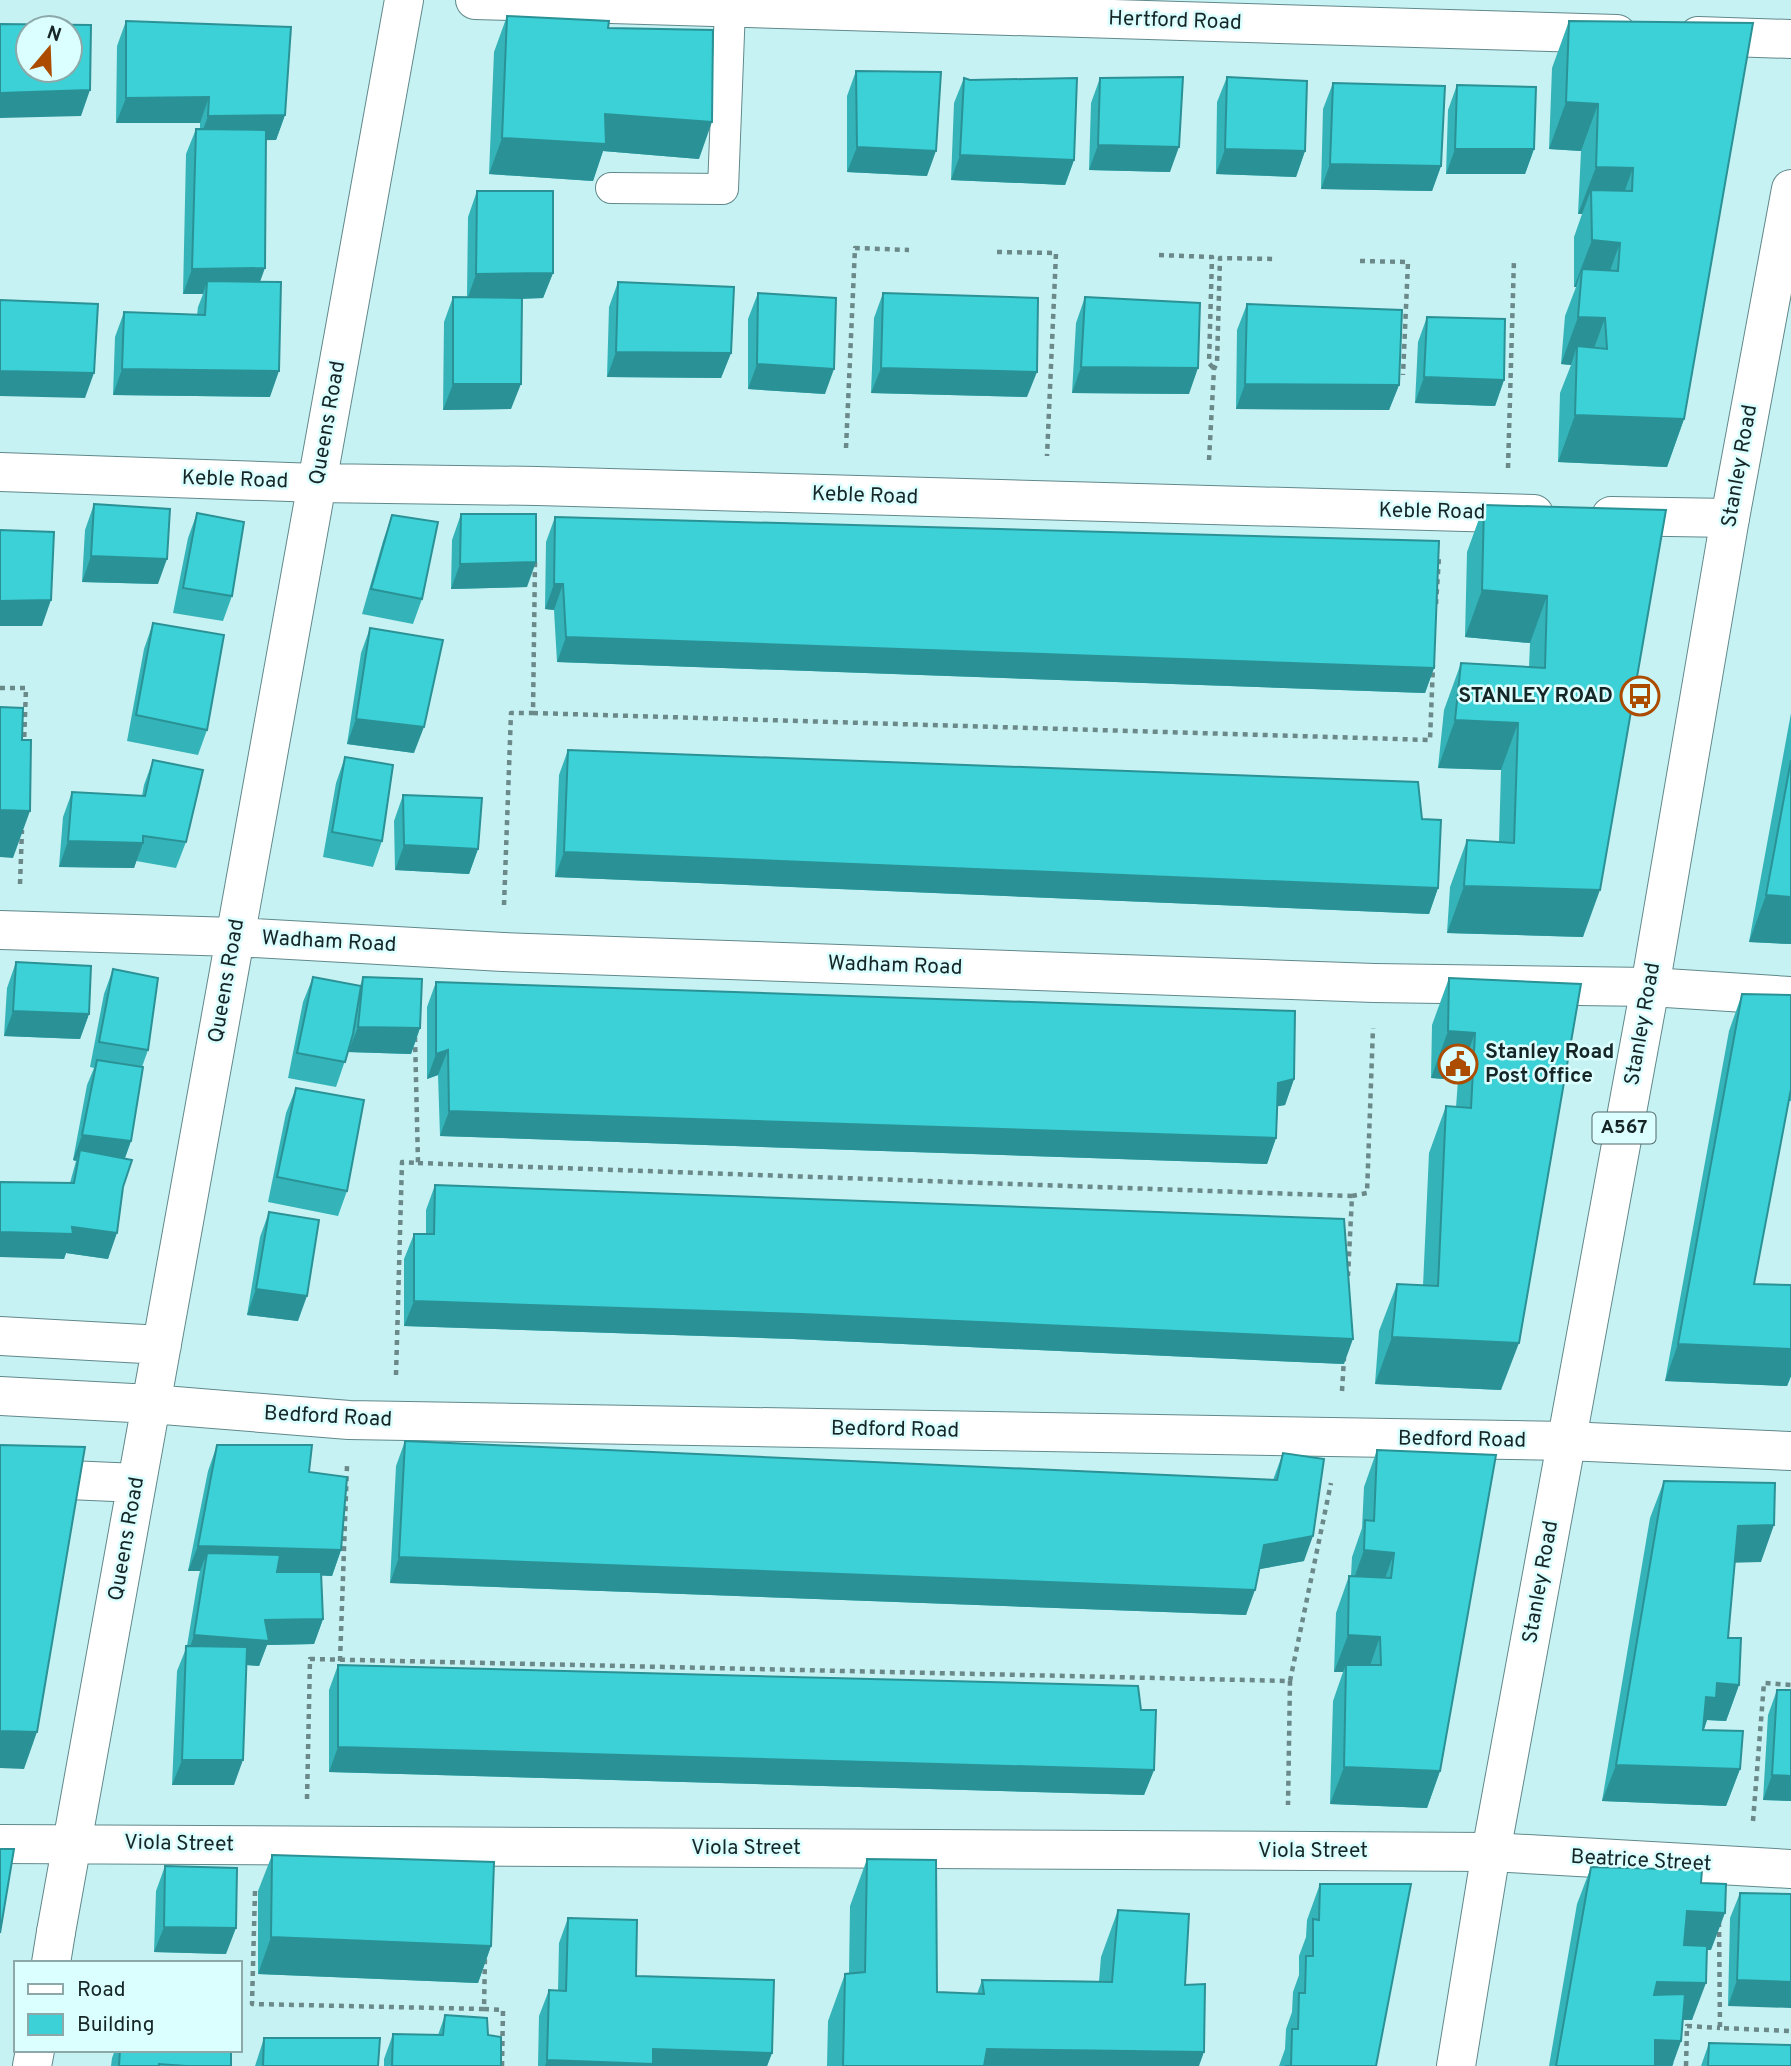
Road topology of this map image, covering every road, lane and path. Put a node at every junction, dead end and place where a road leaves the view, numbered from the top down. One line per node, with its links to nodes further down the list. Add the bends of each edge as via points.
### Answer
1 (404, 0): 16 (street, Queens Road)
2 (475, 0): 3 (street, Hertford Road)
3 (730, 8): 4 (street, Hertford Road); 5 (lane, via 723,189)
4 (1791, 38)
5 (611, 188)
6 (1791, 189): 23 (street, Stanley Road / A567)
7 (909, 250): 18 (path, via 855,248)
8 (997, 252): 19 (path, via 1056,253)
9 (1159, 255): 13 (path, via 1212,257 1209,363)
10 (1274, 259): 13 (path, via 1220,258)
11 (1514, 259): 22 (path)
12 (1360, 261): 14 (path, via 1408,262)
13 (1214, 369): 20 (path)
14 (1403, 375)
15 (0, 472): 16 (street, Keble Road)
16 (317, 483): 17 (street, Keble Road); 31 (street, Queens Road)
17 (537, 486): 18 (street, Keble Road); 27 (path)
18 (844, 495): 19 (street, Keble Road)
19 (1045, 501): 20 (street, Keble Road)
20 (1207, 506): 21 (street, Keble Road)
21 (1441, 512): 22 (street, Keble Road); 24 (path)
22 (1506, 514): 23 (street, Keble Road)
23 (1730, 518): 34 (street, Stanley Road / A567)
24 (1436, 606)
25 (1433, 660): 27 (path, via 1430,740)
26 (0, 688): 28 (path, via 26,688)
27 (533, 713): 32 (path, via 511,713)
28 (24, 756)
29 (22, 823): 30 (path)
30 (10, 930): 31 (street, Wadham Road)
31 (235, 937): 32 (street, Wadham Road); 41 (street, Queens Road)
32 (503, 951): 33 (street, Wadham Road)
33 (1374, 983): 34 (street, Wadham Road); 38 (path, via 1367,1194)
34 (1650, 987): 35 (street, Wadham Road); 48 (street, Stanley Road / A567)
35 (1791, 996)
36 (415, 1028): 37 (path)
37 (418, 1163): 38 (path); 46 (path, via 402,1162)
38 (1352, 1196): 39 (path)
39 (1348, 1280)
40 (0, 1336): 41 (street)
41 (162, 1345): 44 (street, Queens Road)
42 (1344, 1350): 47 (path)
43 (0, 1396): 44 (street, Bedford Road)
44 (151, 1404): 45 (street, Bedford Road); 51 (street, Queens Road)
45 (349, 1420): 46 (street, Bedford Road); 52 (path)
46 (395, 1422): 47 (street, Bedford Road)
47 (1340, 1438): 48 (street, Bedford Road); 53 (path)
48 (1566, 1441): 49 (street, Bedford Road); 60 (street, Stanley Road / A567)
49 (1791, 1451)
50 (0, 1477): 51 (street)
51 (137, 1483): 55 (street, Queens Road)
52 (340, 1661): 53 (path); 58 (path, via 310,1659)
53 (1290, 1681): 59 (path)
54 (1791, 1685): 61 (path, via 1764,1683)
55 (72, 1843): 56 (street, Viola Street); 57 (street, Viola Street); 63 (street, Queens Road)
56 (0, 1844)
57 (256, 1845): 58 (street, Viola Street); 65 (path, via 252,2004)
58 (306, 1846): 59 (street, Viola Street)
59 (1287, 1851): 60 (street, Viola Street)
60 (1491, 1852): 61 (street, Beatrice Street); 69 (street, Stanley Road / A567)
61 (1734, 1866): 62 (street, Beatrice Street); 66 (path)
62 (1791, 1869)
63 (54, 1947)
64 (485, 1955): 65 (path)
65 (484, 2009): 68 (path, via 503,2010)
66 (1720, 2028): 67 (path); 70 (path, via 1687,2026)
67 (1791, 2031)
68 (502, 2066)
69 (1457, 2066)
70 (1686, 2066)

